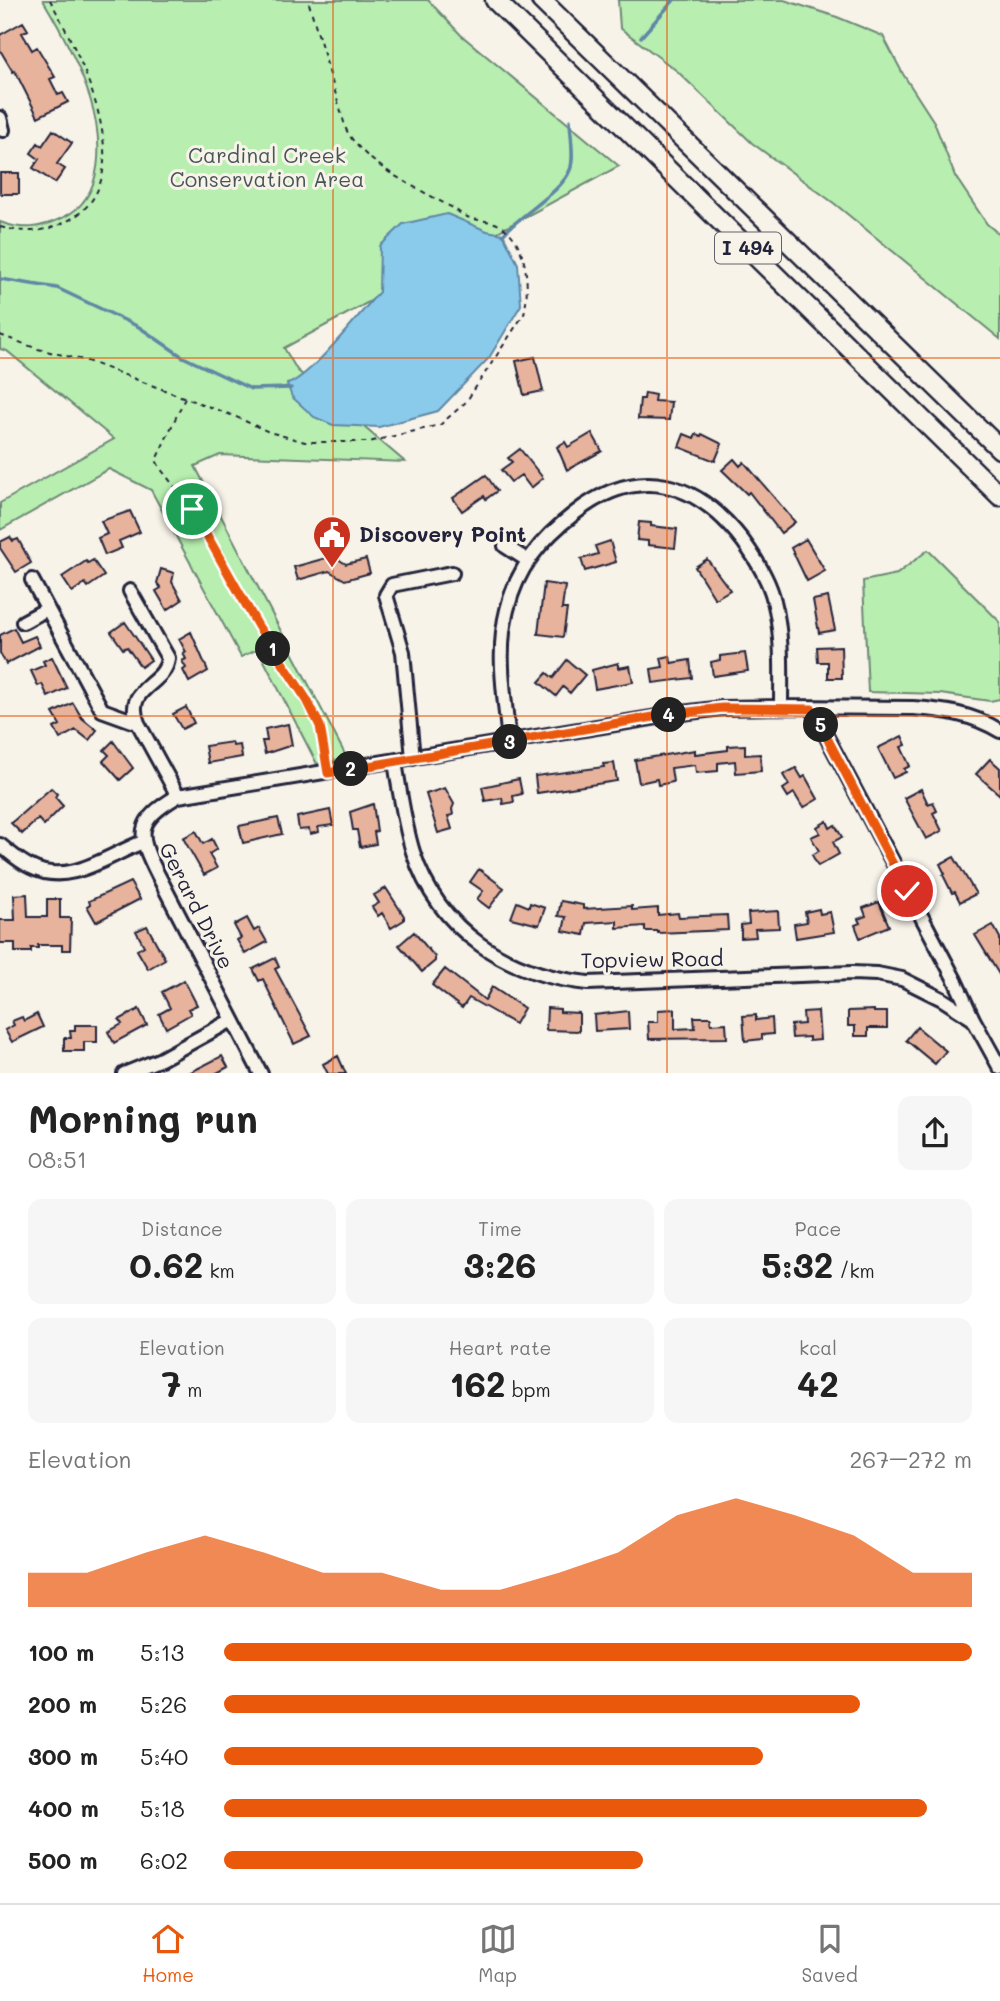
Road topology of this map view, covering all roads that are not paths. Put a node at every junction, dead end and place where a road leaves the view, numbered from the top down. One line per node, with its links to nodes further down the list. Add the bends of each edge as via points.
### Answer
1 (495, 0): 4 (highway, I 494)
2 (541, 0): 3 (highway, I 494)
3 (1000, 449)
4 (1000, 496)
5 (505, 546): 6 (street)
6 (527, 560): 12 (street, via 574,514 622,487 663,484 701,499 733,528 767,580 779,627); 16 (street, via 502,631)
7 (452, 573): 17 (street, via 392,585 386,595 402,652)
8 (32, 580): 10 (street)
9 (130, 591): 14 (street, via 168,658 163,672 136,701)
10 (47, 609): 11 (street); 14 (street, via 102,710)
11 (23, 622)
12 (781, 707): 13 (street, Gerard Drive); 16 (street, Gerard Drive, via 665,715)
13 (812, 709): 15 (street, Gerard Drive, via 939,709); 22 (street)
14 (138, 723): 19 (street)
15 (1000, 731)
16 (509, 742): 17 (street, Gerard Drive)
17 (414, 758): 18 (street, Gerard Drive)
18 (395, 762): 19 (street, Gerard Drive); 22 (street, Topview Road, via 423,879 457,926 524,970 559,980 605,984 877,974 925,989)
19 (178, 796): 20 (street, Gerard Drive, via 150,815)
20 (143, 842): 21 (street, via 63,874 34,869); 23 (street, Gerard Drive)
21 (0, 845)
22 (973, 1019): 24 (street, Topview Road)
23 (232, 1020): 25 (street, via 161,1059); 26 (street, Gerard Drive)
24 (1000, 1068)
25 (124, 1073)
26 (261, 1073)

